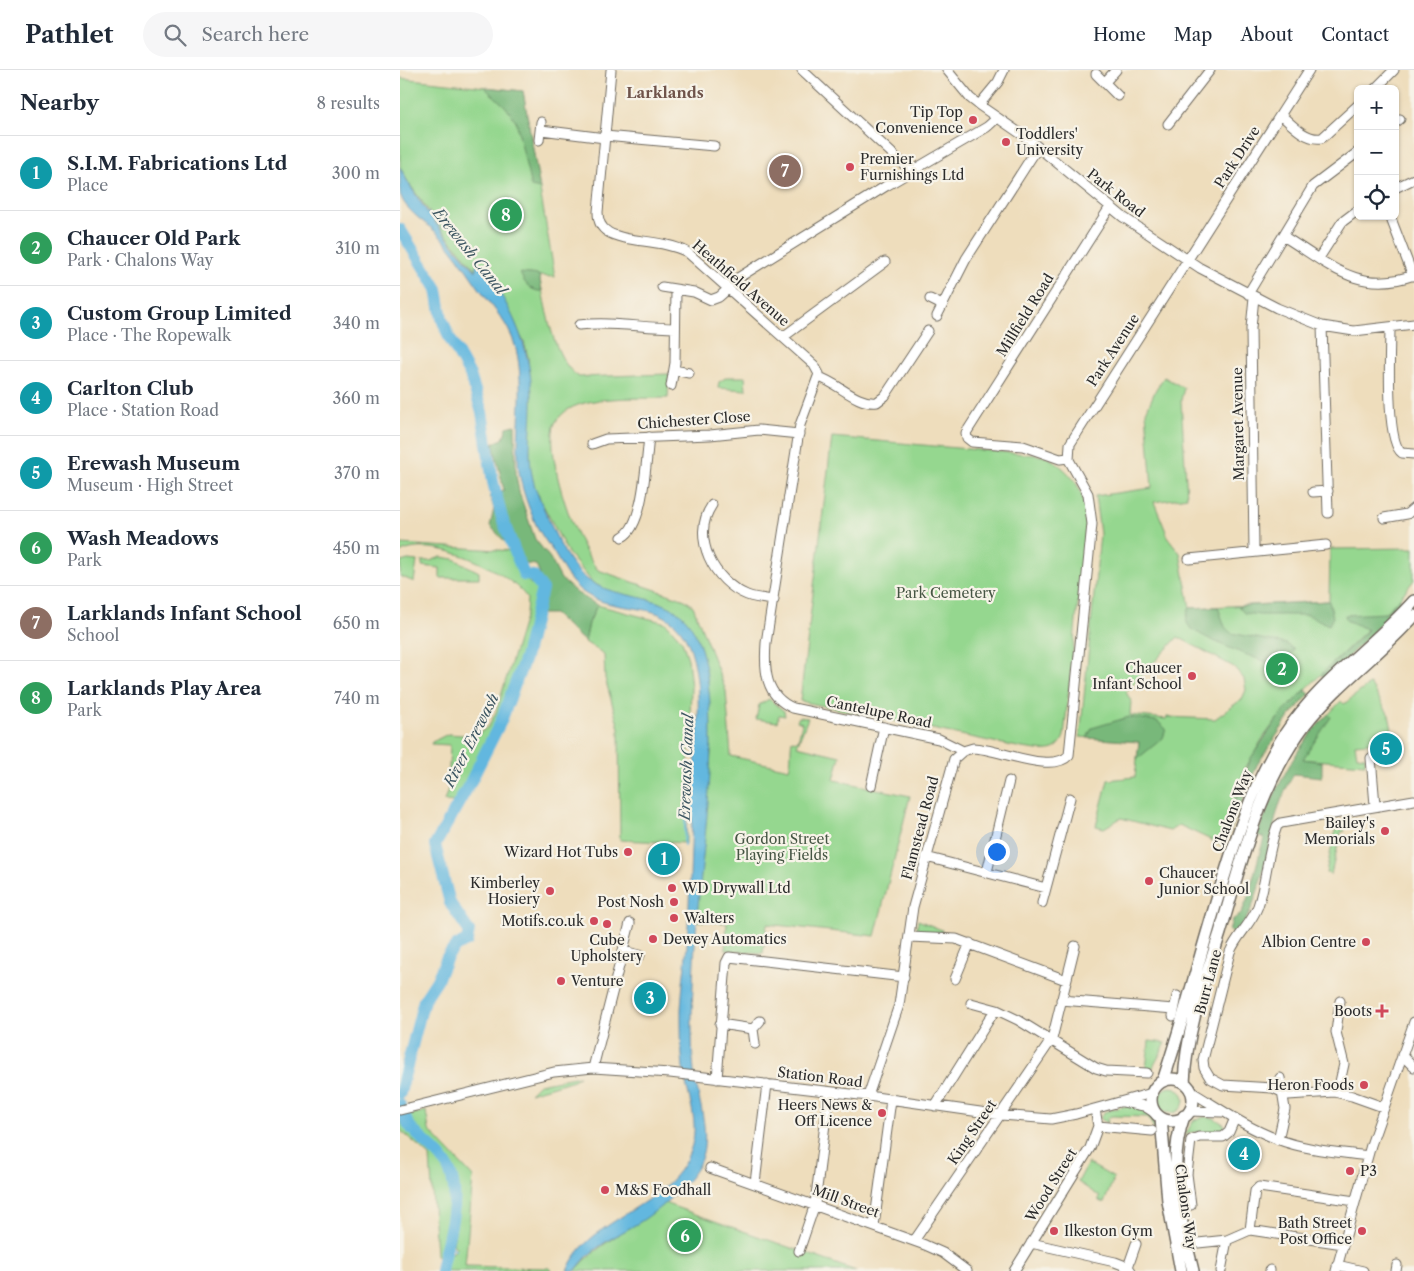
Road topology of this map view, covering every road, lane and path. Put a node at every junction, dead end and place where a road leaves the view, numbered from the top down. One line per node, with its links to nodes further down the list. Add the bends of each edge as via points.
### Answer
1 (611, 70): 18 (street, Heathfield Avenue)
2 (802, 70): 23 (street)
3 (947, 70): 13 (street, Park Road)
4 (1004, 70): 13 (street)
5 (1116, 70): 10 (street)
6 (1210, 70): 17 (street)
7 (1309, 70): 15 (street, Park Drive)
8 (1394, 70): 11 (street)
9 (1096, 74): 10 (street)
10 (1105, 82): 12 (street)
11 (1379, 85)
12 (1118, 96)
13 (979, 105): 16 (street, Park Road)
14 (1354, 109): 15 (street, via 1322,138 1316,139)
15 (1280, 116): 31 (street, Park Drive)
16 (997, 118): 21 (street, Park Road); 23 (street)
17 (1168, 124)
18 (605, 137): 19 (street, via 541,126); 20 (street); 35 (street, Heathfield Avenue, via 598,212 604,229 618,236 681,249)
19 (539, 140)
20 (714, 146)
21 (1038, 147): 26 (street, Park Road); 39 (street, via 966,259)
22 (1354, 155): 29 (street, via 1313,186)
23 (911, 171): 35 (street)
24 (1414, 179): 25 (street)
25 (1399, 186)
26 (1110, 207): 31 (street, Park Road); 58 (street, Millfield Road, via 968,430 967,438 972,442 1028,447 1060,459)
27 (1354, 213): 30 (street, via 1342,222)
28 (1392, 220): 33 (street)
29 (1283, 236): 30 (street); 37 (street)
30 (1319, 258): 33 (street, via 1363,282 1390,282)
31 (1188, 259): 37 (street, Park Road); 58 (street, Park Avenue, via 1070,444)
32 (885, 262): 47 (street, via 871,269)
33 (1413, 276)
34 (662, 288): 36 (street)
35 (726, 288): 36 (street, via 719,297 711,300 694,292); 47 (street, Heathfield Avenue)
36 (676, 290): 44 (street)
37 (1251, 295): 43 (street, Park Road); 67 (street, Margaret Avenue)
38 (930, 299): 39 (street)
39 (942, 305): 40 (street)
40 (937, 316)
41 (1414, 324): 45 (street, Park Road)
42 (579, 325): 44 (street, via 596,328 612,322)
43 (1322, 326): 45 (street, Park Road, via 1354,331); 59 (street)
44 (675, 328): 50 (street)
45 (1390, 328): 57 (street, via 1394,444 1402,453)
46 (928, 331): 48 (street, Heathfield Avenue)
47 (783, 337): 52 (street, Heathfield Avenue, via 816,368)
48 (920, 343): 49 (street); 52 (street, Heathfield Avenue, via 885,396 877,402 865,401)
49 (929, 349)
50 (674, 370): 51 (street); 53 (street)
51 (689, 372)
52 (819, 377): 54 (street, Cantelupe Road)
53 (671, 386)
54 (799, 434): 55 (street, Chichester Close, via 765,430); 69 (street, Cantelupe Road)
55 (648, 437): 56 (street, Chichester Close, via 606,439); 65 (street, via 640,505 633,527)
56 (592, 444)
57 (1414, 454)
58 (1068, 458): 73 (street, Cantelupe Road, via 1088,494 1092,524 1069,755 1058,762 1042,762 978,748)
59 (1328, 491): 60 (street); 62 (street)
60 (1313, 492)
61 (712, 505): 69 (street, via 707,515 704,540 713,566 742,593)
62 (1328, 513)
63 (1412, 513): 64 (street)
64 (1384, 518)
65 (622, 537)
66 (1326, 545): 67 (street, via 1316,542)
67 (1254, 551): 68 (street)
68 (1189, 558)
69 (774, 600): 72 (street, Cantelupe Road, via 766,642 766,664 768,684 776,697 793,708)
70 (1414, 601): 110 (main road, Chalons Way, via 1308,705 1285,734 1264,772 1245,813)
71 (1414, 616): 112 (main road, Chalons Way, via 1322,705 1288,750 1270,785 1242,855 1188,1037)
72 (884, 727): 73 (street, Cantelupe Road, via 946,740); 76 (street)
73 (963, 750): 80 (street, Flamstead Road, via 951,763)
74 (1371, 758): 79 (street)
75 (1009, 781): 81 (street, via 1003,793)
76 (871, 786)
77 (1070, 799): 82 (street)
78 (1414, 800): 79 (street)
79 (1375, 806): 116 (street, Burr Lane, via 1277,826 1258,906 1230,952 1203,1064 1210,1078 1217,1083 1273,1088)
80 (926, 857): 81 (street); 85 (street, Flamstead Road)
81 (987, 872): 82 (street)
82 (1046, 888): 83 (street)
83 (1042, 903)
84 (630, 923): 88 (street)
85 (909, 937): 86 (street, via 950,937); 90 (street, Flamstead Road)
86 (970, 943): 91 (street); 92 (street)
87 (1074, 946): 92 (street)
88 (623, 951): 89 (street); 106 (street)
89 (640, 955)
90 (904, 977): 100 (street, via 734,957 727,959); 117 (street, Flamstead Road, via 897,1014)
91 (955, 979)
92 (1066, 980): 94 (street)
93 (1177, 996): 94 (street, via 1174,1013)
94 (1061, 1000): 102 (street)
95 (1340, 1001): 114 (street, via 1336,1032 1344,1064)
96 (971, 1003): 97 (street)
97 (995, 1010): 102 (street); 121 (street)
98 (760, 1020): 101 (street)
99 (1414, 1022): 104 (street)
100 (720, 1024): 101 (street); 109 (street)
101 (753, 1029): 103 (street)
102 (1052, 1039): 107 (street, via 1096,1068 1122,1076); 126 (street, King Street)
103 (755, 1044)
104 (1402, 1055): 105 (street); 120 (street)
105 (1414, 1067)
106 (593, 1068): 109 (street, Station Road); 123 (street, Station Road, via 554,1072)
107 (1146, 1073)
108 (1280, 1078): 116 (street)
109 (717, 1079): 111 (street, Station Road)
110 (1163, 1081): 112 (main road, via 1174,1079); 115 (main road)
111 (767, 1084): 113 (street, Station Road); 134 (street)
112 (1187, 1087): 124 (street); 125 (main road, via 1192,1101)
113 (828, 1092): 117 (street, Station Road); 136 (street)
114 (1334, 1092): 116 (street); 120 (street)
115 (1152, 1093): 119 (street, Station Road); 127 (main road, via 1152,1107)
116 (1283, 1093): 131 (street, via 1284,1117)
117 (868, 1096): 118 (street, Station Road)
118 (891, 1100): 121 (street, Station Road); 138 (street)
119 (1121, 1102): 122 (street, Station Road); 127 (street, Station Road, via 1144,1106)
120 (1384, 1103): 132 (street)
121 (935, 1106): 126 (street, Station Road)
122 (1095, 1109): 126 (street, Station Road, via 1051,1119); 129 (street)
123 (400, 1110)
124 (1222, 1112): 125 (street); 128 (street)
125 (1186, 1114): 127 (main road, via 1172,1121); 152 (main road, Chalons Way, via 1177,1140 1178,1181)
126 (1001, 1115): 141 (street, King Street)
127 (1158, 1115): 151 (main road, Chalons Way, via 1168,1201)
128 (1235, 1118): 131 (street); 137 (street, via 1228,1134 1194,1137 1189,1143)
129 (1098, 1126): 130 (street, via 1135,1126); 143 (street, Wood Street, via 1084,1159)
130 (1152, 1131)
131 (1278, 1140): 132 (street)
132 (1368, 1156): 135 (street)
133 (710, 1168): 134 (street, Mill Street)
134 (755, 1183): 136 (street, Mill Street)
135 (1355, 1201): 139 (street, via 1259,1187 1256,1188); 145 (street)
136 (815, 1204): 138 (street, Mill Street); 146 (street)
137 (1191, 1205)
138 (874, 1226): 141 (street, Mill Street)
139 (1250, 1230): 140 (street); 145 (street)
140 (1227, 1240): 142 (street); 153 (street)
141 (914, 1241): 149 (street, Mill Street, via 943,1254)
142 (1198, 1243)
143 (1031, 1244): 148 (street); 150 (street, Wood Street)
144 (1136, 1244): 148 (street)
145 (1343, 1244): 147 (street)
146 (800, 1251)
147 (1336, 1268): 154 (street)
148 (1130, 1269)
149 (967, 1271)
150 (1014, 1271)
151 (1181, 1271)
152 (1192, 1271)
153 (1221, 1271)
154 (1362, 1271)

